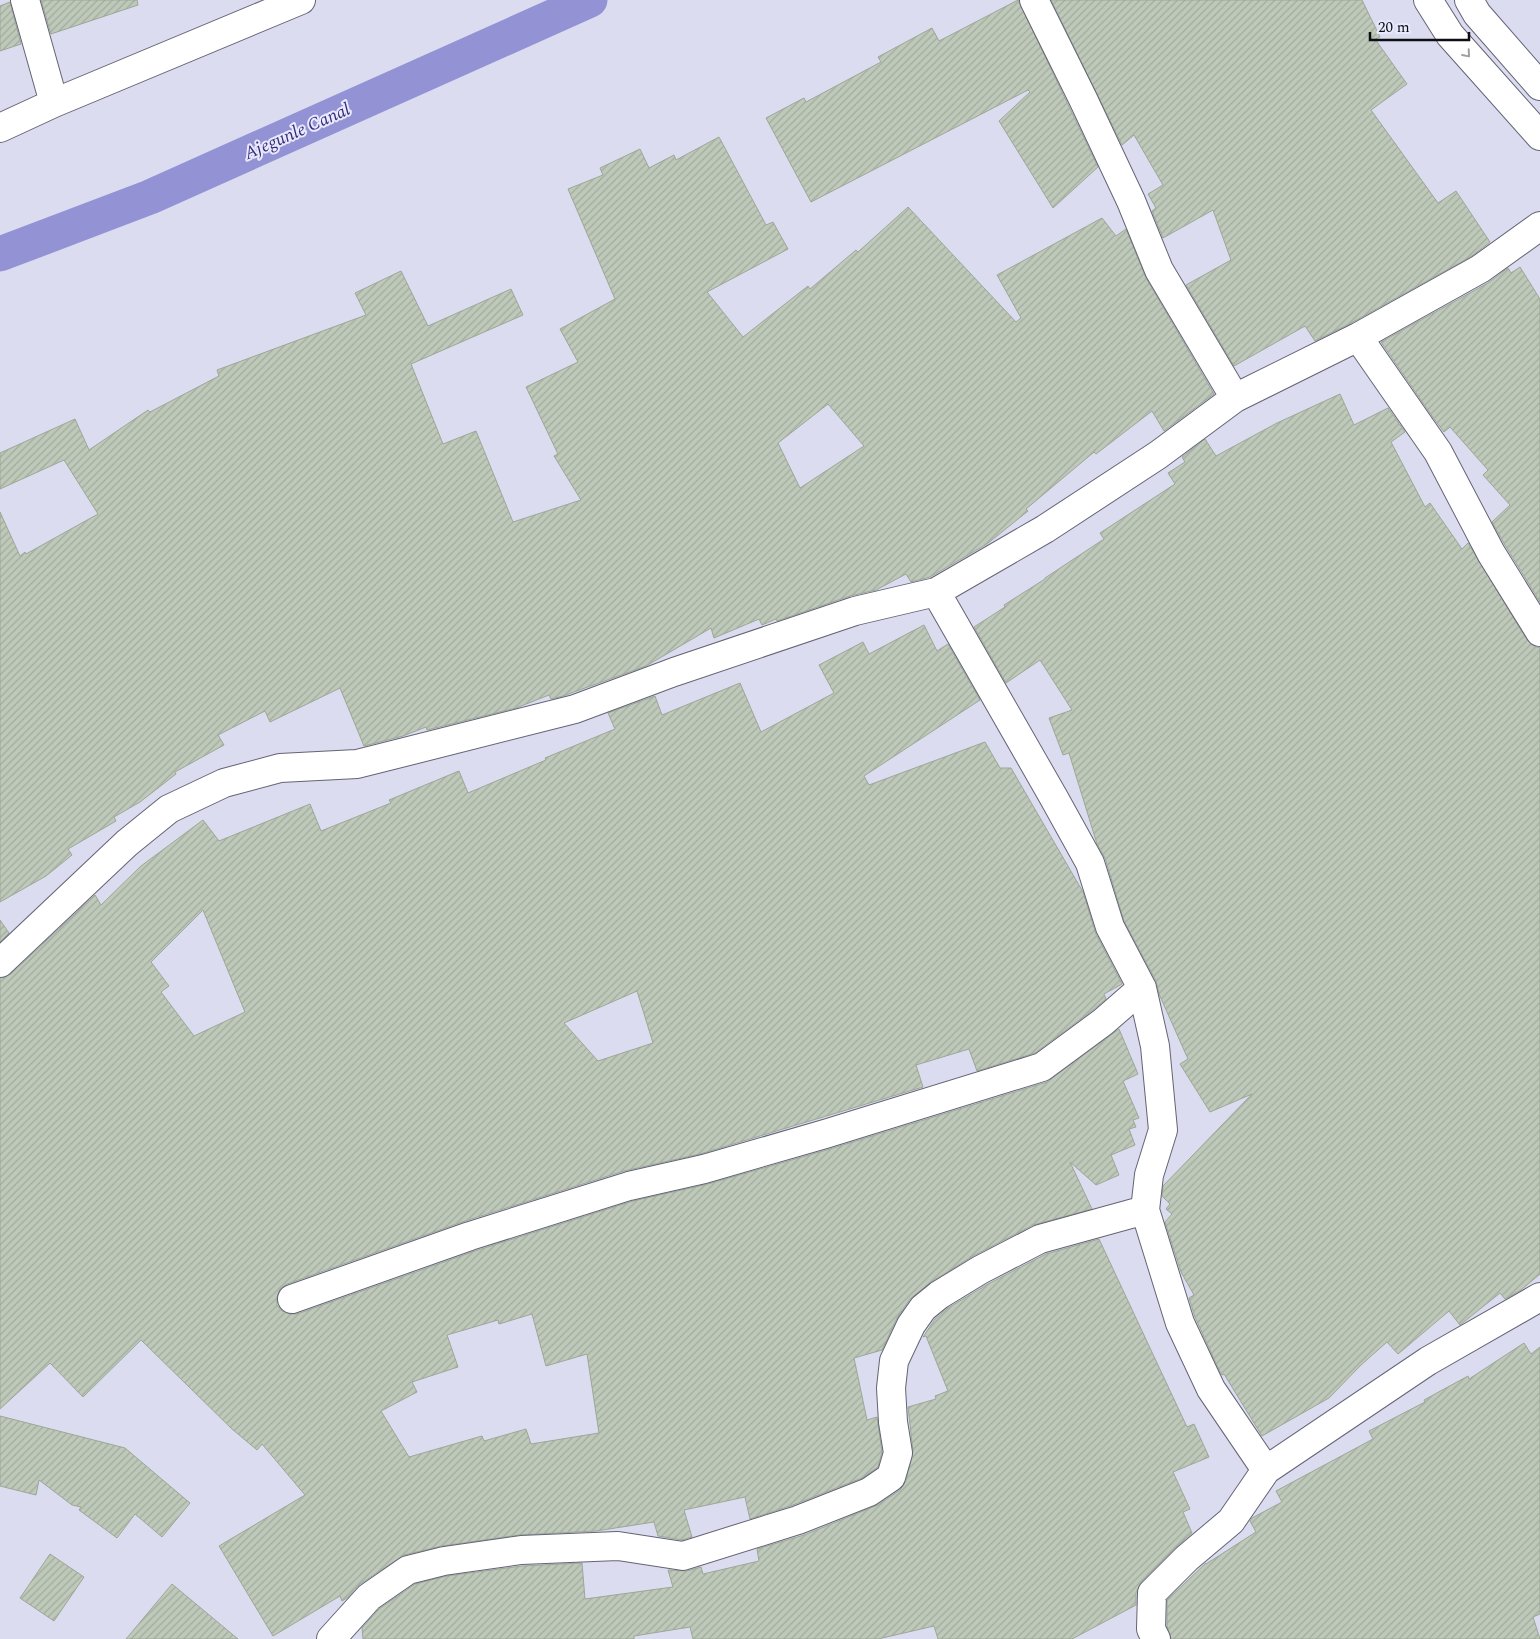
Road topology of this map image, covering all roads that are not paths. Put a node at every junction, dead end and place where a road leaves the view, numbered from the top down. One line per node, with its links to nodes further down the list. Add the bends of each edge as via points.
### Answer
1 (25, 0): 7 (street)
2 (301, 0): 7 (street)
3 (1034, 0): 12 (street, via 1123,184 1159,270)
4 (1428, 0): 9 (street, one-way to 9, via 1450,34)
5 (1469, 0): 6 (street, via 1477,14)
6 (1540, 86)
7 (54, 103): 8 (street)
8 (0, 128)
9 (1540, 136)
10 (1540, 226): 11 (street, via 1480,269)
11 (1358, 337): 12 (street); 14 (street, via 1438,452 1491,553)
12 (1235, 398): 13 (street, via 1158,455 1045,529)
13 (936, 592): 15 (street, via 855,611 575,709 357,764 280,768 224,784 169,809 134,837); 16 (street, via 1090,863 1110,927)
14 (1540, 632)
15 (0, 963)
16 (1142, 988): 17 (street, via 1155,1046 1163,1130 1149,1175); 19 (street, via 1042,1067 704,1169 629,1186 488,1230)
17 (1145, 1210): 20 (street, via 1184,1332 1211,1390); 21 (street, via 1040,1239 980,1270 924,1308 911,1325 894,1361 891,1388 898,1453 891,1477 870,1492 798,1520 683,1556 618,1546 521,1550 444,1561 408,1570 369,1598)
18 (1540, 1297): 20 (street, via 1428,1361)
19 (292, 1299)
20 (1266, 1470): 22 (street, via 1231,1521 1186,1558 1152,1593 1151,1629)
21 (331, 1639)
22 (1156, 1639)

